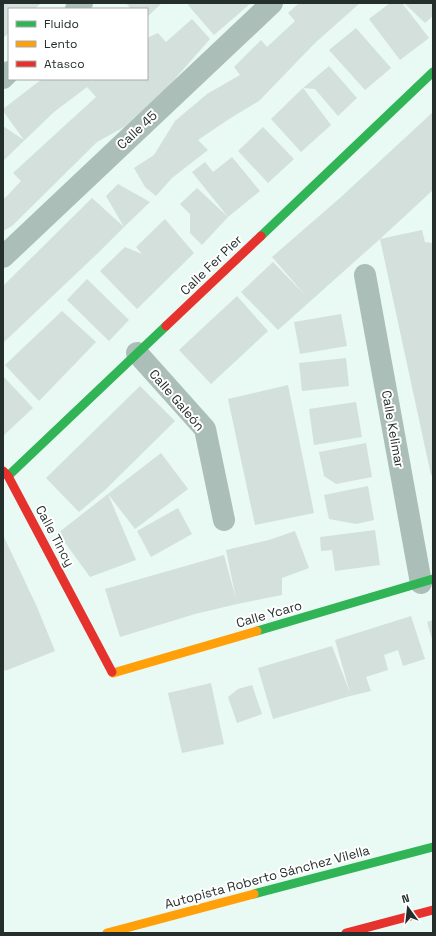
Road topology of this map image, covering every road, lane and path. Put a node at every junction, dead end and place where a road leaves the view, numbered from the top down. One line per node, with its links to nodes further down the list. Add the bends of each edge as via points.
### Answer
1 (272, 3): 3 (street, Calle 45)
2 (433, 72): 5 (main road, Calle Fer Pier)
3 (3, 257)
4 (365, 274): 8 (street, Calle Kelimar)
5 (137, 354): 6 (main road, Calle Fer Pier); 7 (street, Calle Galeón, via 205,429)
6 (5, 473): 9 (main road, Calle Tincy)
7 (224, 520)
8 (427, 581): 9 (main road, Calle Ycaro)
9 (113, 673)
10 (433, 847): 12 (main road, Autopista Roberto Sánchez Vilella)
11 (433, 910): 13 (main road)
12 (107, 933)
13 (346, 933)

